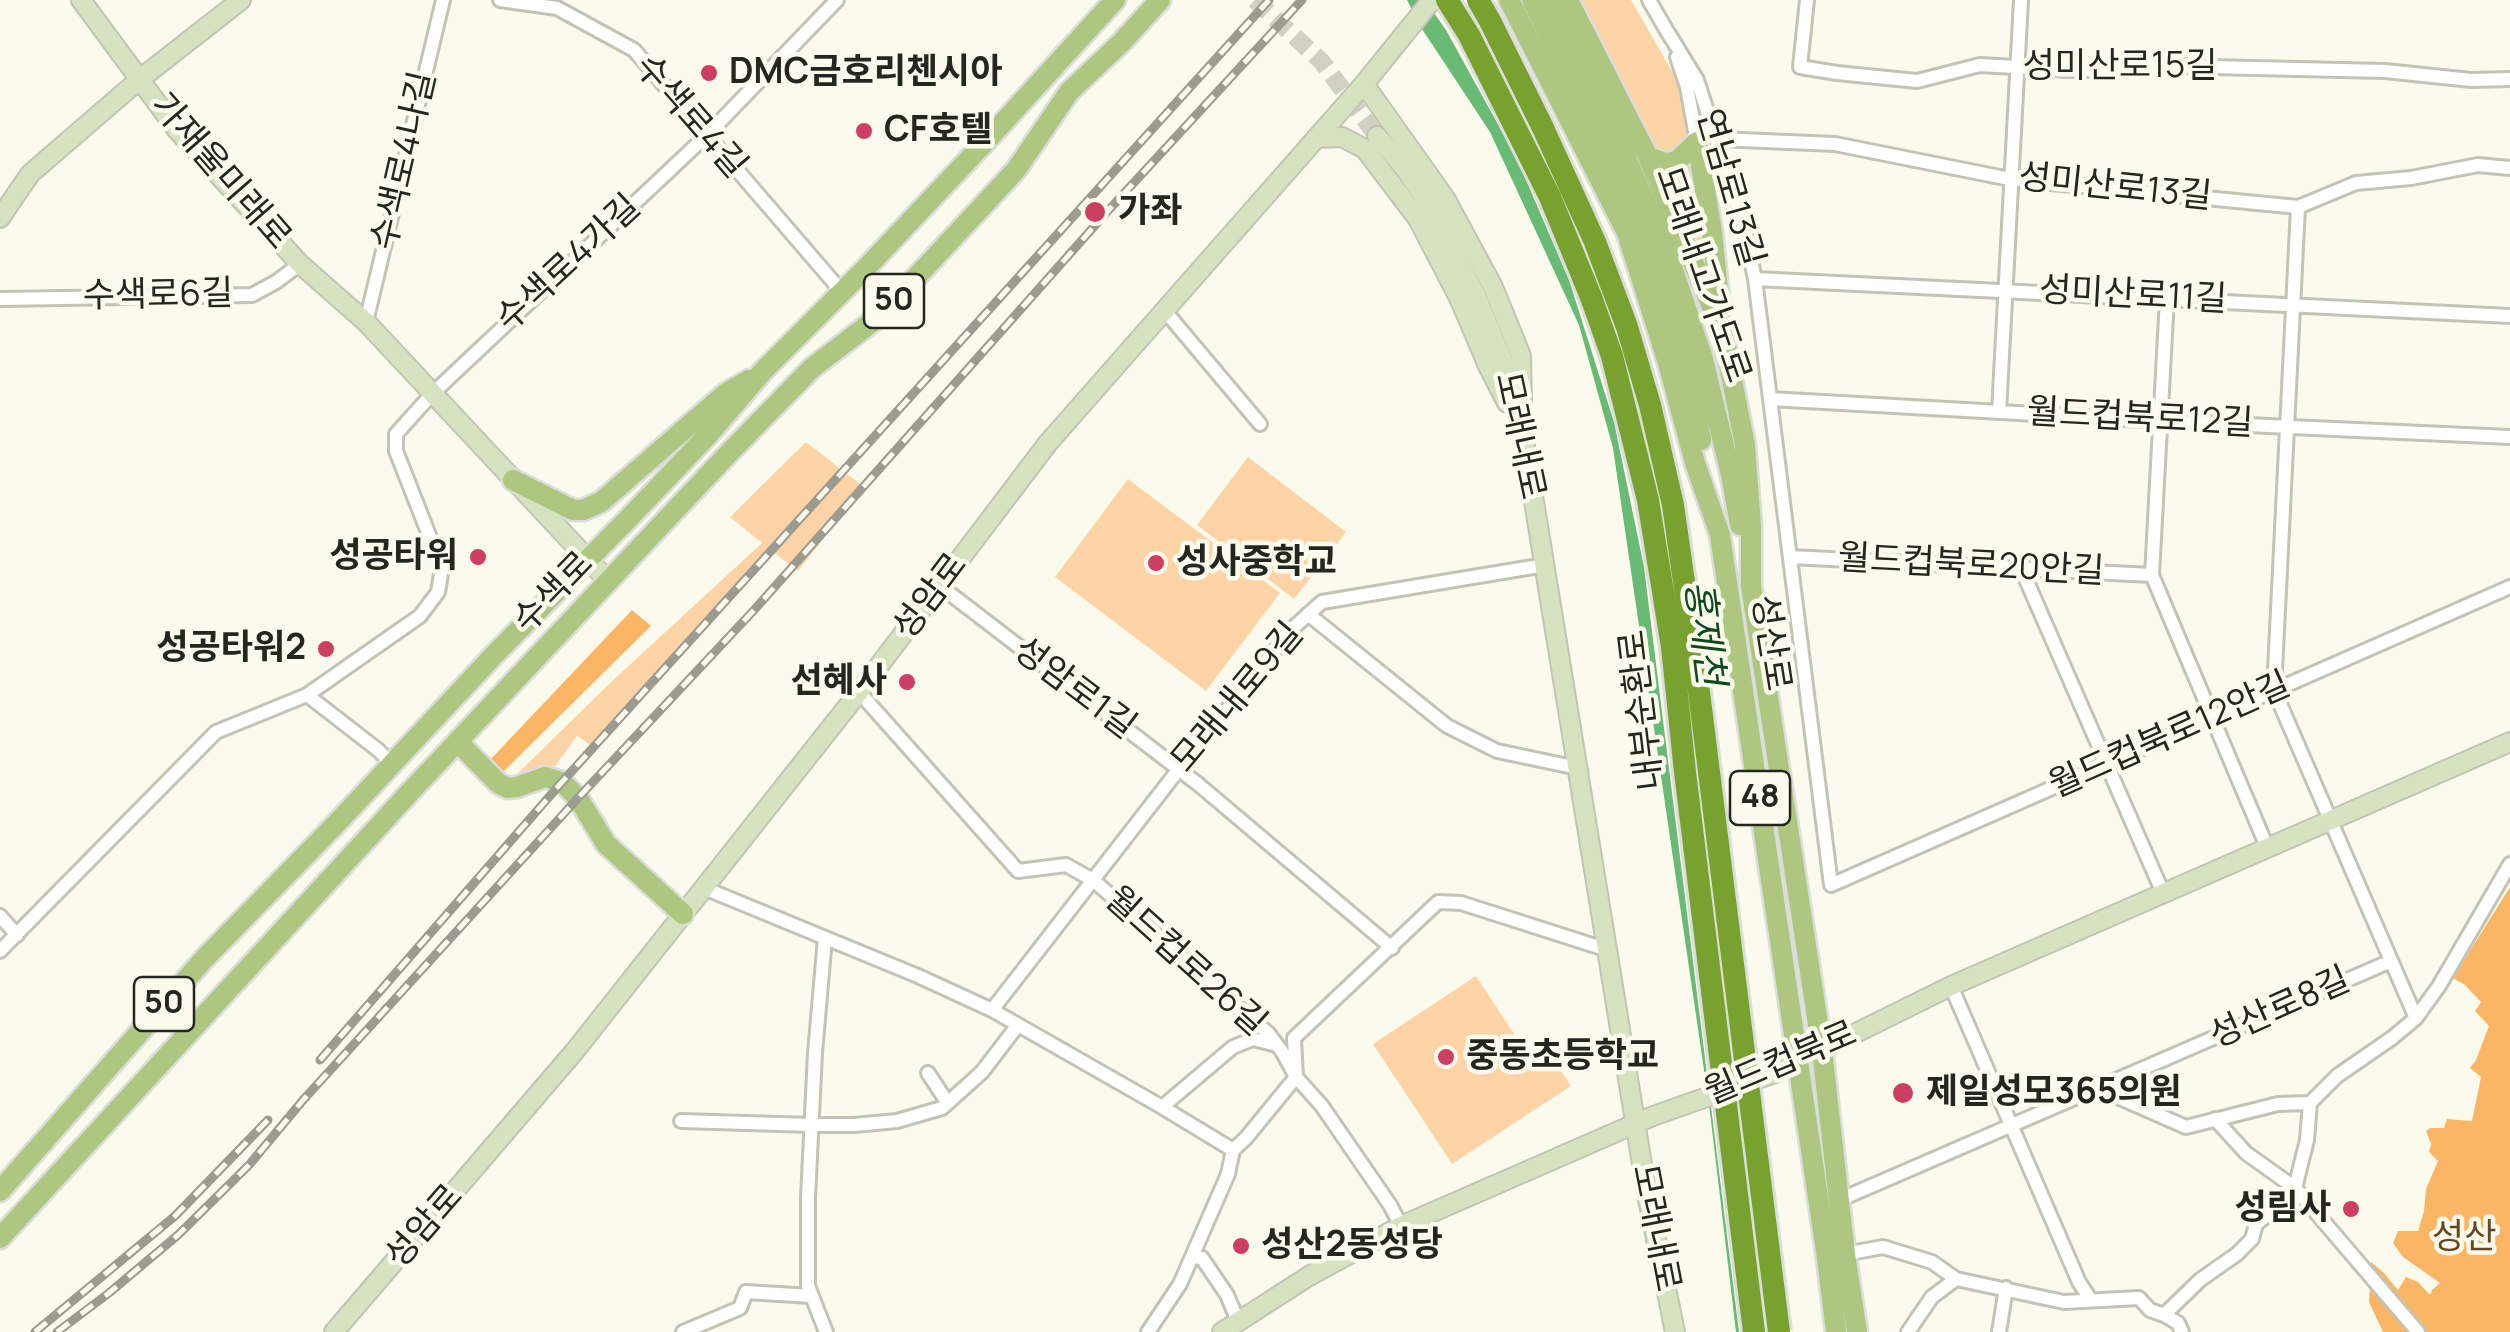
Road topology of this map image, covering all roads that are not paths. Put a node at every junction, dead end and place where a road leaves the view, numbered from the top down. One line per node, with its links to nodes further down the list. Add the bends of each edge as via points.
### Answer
1 (81, 0): 21 (main road, 가재울미래로)
2 (241, 0): 21 (main road, 가재울미래로)
3 (443, 0): 41 (street, 수색로4나길)
4 (500, 0): 23 (street, 수색로4길, via 557,8 634,50)
5 (837, 0): 23 (street, 수색로4가길)
6 (1160, 0): 60 (main road, 수색로 / 50, via 1069,92 1016,170 881,315 812,368)
7 (1432, 0): 20 (main road, 성암로)
8 (1447, 0): 128 (highway, 내부순환로, bridge, via 1550,197 1591,297 1648,500 1672,647)
9 (1478, 0): 129 (highway, 내부순환로, bridge, via 1595,242 1627,327 1665,472 1694,652)
10 (1532, 0): 43 (main road, 모래내고가도로 / 48, via 1610,158)
11 (1549, 0): 43 (main road, 모래내고가도로 / 48, via 1666,249)
12 (1568, 0): 27 (main road, 성산로)
13 (1648, 0): 18 (street, 연남로13길)
14 (1807, 0): 19 (street, 성미산로15길, via 1800,68 1917,82 1980,65)
15 (2021, 0): 19 (street)
16 (1112, 1): 35 (main road, 수색로 / 50)
17 (1514, 5): 54 (main road, 성산로, via 1627,233)
18 (1669, 34): 26 (street, 연남로13길); 26 (street, 연남로13길, via 1697,80)
19 (2017, 67): 22 (street, 성미산로15길, via 2302,68); 29 (street)
20 (1370, 76): 25 (main road, 성암로); 51 (main road, via 1494,288 1520,356)
21 (140, 79): 31 (main road, via 30,174); 32 (main road, 가재울미래로, via 177,130)
22 (2510, 79)
23 (706, 135): 35 (street, 수색로4길); 45 (street, 수색로4가길)
24 (1377, 136): 51 (main road, 모래내로, via 1432,209 1476,295 1504,361)
25 (1316, 138): 39 (main road, 성암로); 51 (main road, via 1342,137 1365,149 1418,219)
26 (1708, 140): 27 (main road, via 1677,161); 29 (street, 성미산로13길, via 1836,144); 33 (street, 연남로13길, via 1743,224); 42 (main road)
27 (1648, 157): 42 (main road, 성산로)
28 (2510, 168): 30 (street, 성미산로13길, via 2478,166 2356,184)
29 (2010, 178): 30 (street, 성미산로13길); 34 (street)
30 (2298, 206): 38 (street)
31 (0, 218)
32 (300, 264): 37 (street, 수색로6길, via 252,295); 41 (main road)
33 (1755, 278): 34 (street, 성미산로11길); 46 (street, 연남로13길)
34 (2006, 290): 36 (street, 성미산로11길); 47 (street)
35 (842, 292): 44 (main road, 수색로 / 50)
36 (2167, 298): 38 (street, 성미산로11길); 48 (street)
37 (0, 299)
38 (2292, 306): 40 (street, 성미산로11길); 50 (street)
39 (1164, 311): 49 (street); 61 (main road, 성암로, via 1048,443)
40 (2510, 316)
41 (366, 322): 45 (main road)
42 (1722, 330): 62 (main road, 성산로, via 1745,445)
43 (1695, 362): 54 (main road, 모래내고가도로 / 48); 62 (main road, 모래내고가도로, via 1730,475)
44 (763, 371): 53 (main road, via 583,510); 56 (main road, 수색로 / 50)
45 (432, 394): 53 (main road); 67 (street, via 396,434 396,451 442,568 438,592 420,616)
46 (1770, 399): 47 (street, 월드컵북로12길); 55 (street, 연남로13길)
47 (1999, 412): 48 (street, 월드컵북로12길)
48 (2160, 421): 50 (street, 월드컵북로12길); 59 (street)
49 (1260, 424)
50 (2287, 426): 52 (street, 월드컵북로12길); 65 (street)
51 (1523, 434): 57 (main road, 모래내로)
52 (2510, 437)
53 (512, 480): 56 (main road)
54 (1720, 535): 96 (main road, 성산로 / 48)
55 (1790, 557): 58 (street, 월드컵북로20안길); 79 (street, 연남로13길)
56 (588, 561): 60 (main road); 71 (main road, 수색로 / 50)
57 (1544, 565): 64 (street, 모래내로9길, via 1322,602); 73 (main road, 모래내로)
58 (2020, 568): 59 (street, 월드컵북로20안길); 72 (street)
59 (2152, 575): 68 (street)
60 (609, 582): 69 (main road, 수색로 / 50)
61 (940, 586): 66 (main road, 성암로); 74 (street, 성암로1길)
62 (1751, 586): 95 (main road, 성산로)
63 (2510, 587): 65 (street, 월드컵북로12안길)
64 (1308, 614): 73 (street, via 1447,726 1497,750); 74 (street, 모래내로9길)
65 (2274, 690): 68 (street, 월드컵북로12안길); 75 (street)
66 (859, 692): 78 (street, via 1018,871 1066,865); 80 (main road, 성암로)
67 (307, 696): 71 (street); 84 (street, via 216,732)
68 (2212, 717): 72 (street, 월드컵북로12안길); 76 (street)
69 (458, 742): 82 (main road, via 508,788 544,777 562,782 606,844); 113 (main road, 수색로 / 50)
70 (2510, 742): 75 (main road, 월드컵북로)
71 (392, 764): 110 (main road, 수색로 / 50, via 205,958)
72 (2106, 764): 79 (street, 월드컵북로12안길); 81 (street)
73 (1578, 768): 87 (main road, 모래내로)
74 (1179, 769): 78 (street, 모래내로9길); 86 (street, 성암로1길)
75 (2331, 820): 76 (main road, 월드컵북로); 89 (street)
76 (2267, 847): 81 (main road, 월드컵북로)
77 (2510, 864): 92 (street)
78 (1093, 880): 91 (street, 모래내로9길); 94 (street, 월드컵로26길)
79 (1831, 885)
80 (704, 888): 82 (main road, 성암로); 85 (street)
81 (2163, 893): 90 (main road, 월드컵북로)
82 (683, 914): 122 (main road, 성암로)
83 (0, 916): 84 (street)
84 (17, 935): 88 (street)
85 (826, 938): 91 (street); 106 (street)
86 (1392, 948): 87 (street, via 1438,902 1461,903); 98 (street, via 1294,1038)
87 (1608, 950): 105 (main road, 모래내로)
88 (0, 951)
89 (2391, 961): 92 (street); 99 (street, 성산로8길)
90 (1951, 986): 95 (main road, 월드컵북로); 107 (street)
91 (992, 1010): 93 (street)
92 (2416, 1018): 101 (street)
93 (1018, 1025): 100 (street); 102 (street)
94 (1277, 1045): 98 (street, 월드컵로26길); 102 (street, via 1253,1039 1233,1047)
95 (1822, 1050): 96 (main road, 월드컵북로); 111 (main road, 성산로)
96 (1798, 1062): 105 (main road, 월드컵북로, bridge); 130 (main road, 성산로 / 48)
97 (928, 1073): 100 (street)
98 (1296, 1077): 108 (street); 112 (street, 월드컵로26길)
99 (2104, 1086): 103 (street, via 2186,1127); 107 (street, 성산로8길)
100 (948, 1102): 106 (street, via 897,1121)
101 (2310, 1102): 103 (street); 109 (street)
102 (1162, 1106): 108 (street)
103 (2215, 1119): 109 (street, via 2246,1153)
104 (681, 1120): 106 (street)
105 (1644, 1120): 112 (main road, 월드컵북로); 127 (main road, 모래내로, via 1647,1195)
106 (812, 1126): 118 (street)
107 (2010, 1126): 111 (street, 성산로8길); 119 (street)
108 (1233, 1150): 115 (street)
109 (2295, 1188): 120 (street, via 2256,1224 2237,1254); 135 (street)
110 (0, 1191)
111 (1839, 1200): 114 (main road, 성산로)
112 (1401, 1226): 121 (main road, 월드컵북로)
113 (0, 1238)
114 (1844, 1254): 116 (street, via 1883,1247 1932,1262); 131 (main road, 성산로)
115 (1192, 1257): 121 (street, via 1202,1258); 125 (street)
116 (1956, 1279): 117 (street); 132 (street, via 1932,1297)
117 (2006, 1288): 119 (street, via 2064,1302); 133 (street)
118 (811, 1296): 123 (street, via 746,1292 740,1308); 124 (street)
119 (2090, 1299): 120 (street, via 2139,1298)
120 (2164, 1315): 134 (street)
121 (1238, 1321): 126 (main road, 월드컵북로)
122 (334, 1332)
123 (689, 1332)
124 (826, 1332)
125 (1148, 1332)
126 (1222, 1332)
127 (1675, 1332)
128 (1754, 1332)
129 (1779, 1332)
130 (1836, 1332)
131 (1856, 1332)
132 (1908, 1332)
133 (1999, 1332)
134 (2182, 1332)
135 (2418, 1332)

